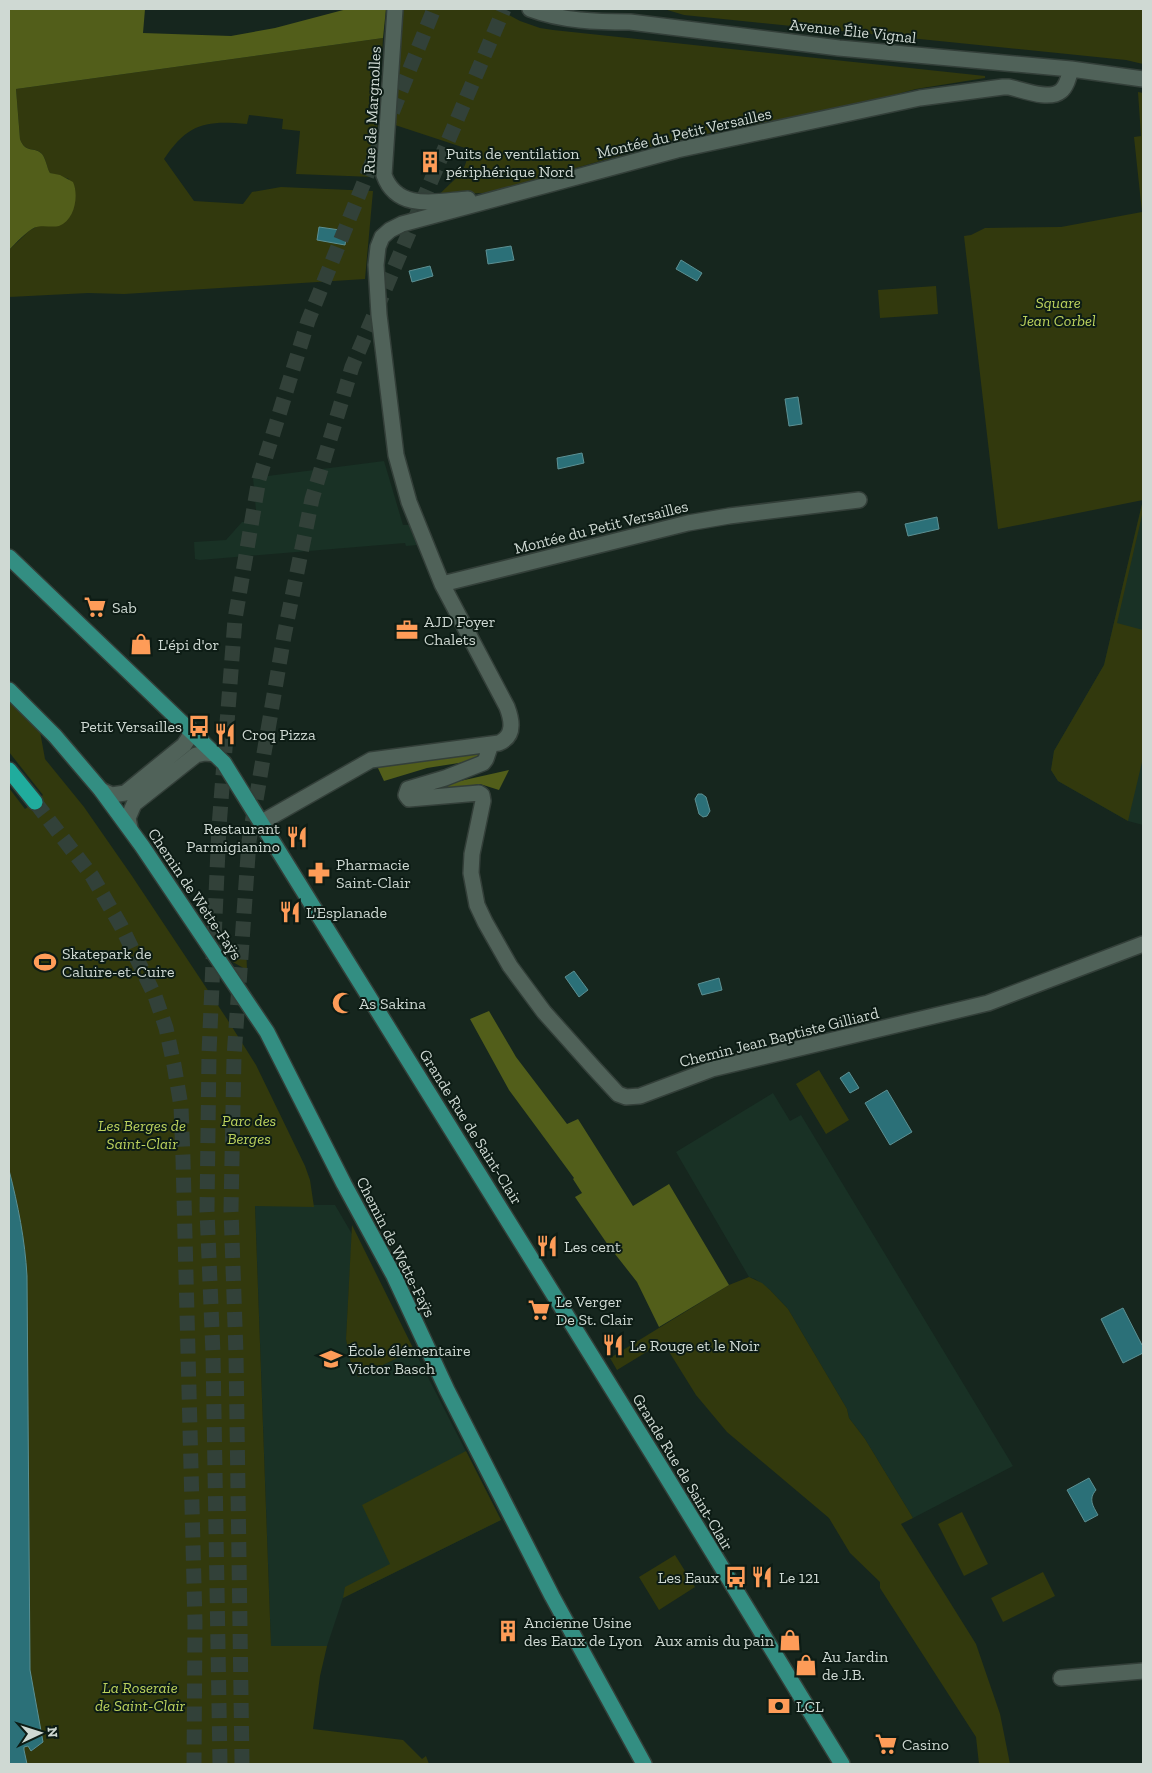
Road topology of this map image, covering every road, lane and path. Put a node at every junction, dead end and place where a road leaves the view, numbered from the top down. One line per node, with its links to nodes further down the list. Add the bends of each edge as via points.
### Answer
1 (395, 9): 6 (street, Rue de Margnolles, via 384,175 387,185 402,198 412,201)
2 (530, 9): 3 (street, Avenue Élie Vignal, via 603,22)
3 (629, 15): 4 (street, Avenue Élie Vignal, via 839,48)
4 (1072, 69): 5 (street, Avenue Élie Vignal); 6 (street, Montée du Petit Versailles, via 1066,85 1053,95 1009,86 920,98 677,150)
5 (1143, 80)
6 (500, 198): 9 (street, Montée du Petit Versailles, via 402,224 382,237 378,247 376,282 396,455 409,502)
7 (859, 500): 9 (street, Montée du Petit Versailles, via 688,523)
8 (9, 557): 11 (main road, Grande Rue de Saint-Clair)
9 (442, 584): 12 (street, Montée du Petit Versailles, via 511,717 509,734 504,740)
10 (9, 690): 15 (main road, Chemin de Wette-Faÿs)
11 (190, 729): 13 (main road, Grande Rue de Saint-Clair); 15 (street, via 190,736 184,744 125,793 112,795)
12 (491, 744): 17 (street, Montée du Petit Versailles, via 371,760); 19 (street, Chemin Jean Baptiste Gilliard, via 483,763 408,789 406,795 409,799 482,795 471,873 477,905 485,922 510,966 544,1012 618,1094 626,1097 640,1096 712,1069 988,1003)
13 (215, 754): 17 (main road, Grande Rue de Saint-Clair); 18 (street, via 196,756 134,804 128,818)
14 (9, 770): 16 (highway)
15 (102, 790): 18 (main road, Chemin de Wette-Faÿs)
16 (35, 802)
17 (262, 822): 23 (main road, Grande Rue de Saint-Clair)
18 (130, 828): 22 (main road, Chemin de Wette-Faÿs, via 267,1032 394,1276 557,1605)
19 (1143, 944)
20 (1143, 1672): 21 (street)
21 (1062, 1678)
22 (644, 1764)
23 (842, 1764)

